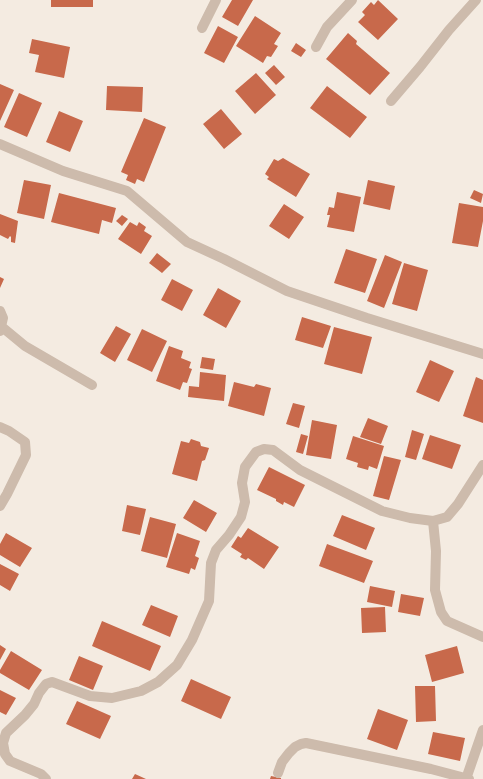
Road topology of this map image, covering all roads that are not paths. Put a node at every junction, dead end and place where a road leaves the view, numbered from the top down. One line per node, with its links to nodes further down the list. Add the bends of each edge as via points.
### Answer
1 (216, 0): 4 (street)
2 (352, 0): 5 (street, via 327,27)
3 (476, 0): 6 (street)
4 (202, 28)
5 (316, 47)
6 (392, 101)
7 (0, 144): 10 (street, via 62,171 127,191 187,242 287,291)
8 (0, 311): 9 (street)
9 (1, 329): 11 (street)
10 (483, 354)
11 (92, 385)
12 (0, 427): 14 (street, via 24,442 26,455)
13 (483, 465): 15 (street, via 447,517)
14 (0, 506)
15 (433, 521): 16 (street, via 436,550 435,590 441,612 447,621); 18 (street, via 382,511 300,470 273,450 264,449 256,452 245,467 242,483 245,502 242,517 216,550 210,563 209,601 192,640 177,665 158,682 126,696 90,696 52,682 46,684 26,715 6,733)
16 (483, 637)
17 (483, 730): 21 (street)
18 (2, 751): 20 (street, via 10,761 41,774)
19 (278, 773): 21 (street, via 289,753 300,744 306,743 423,767)
20 (46, 779)
21 (467, 779)

